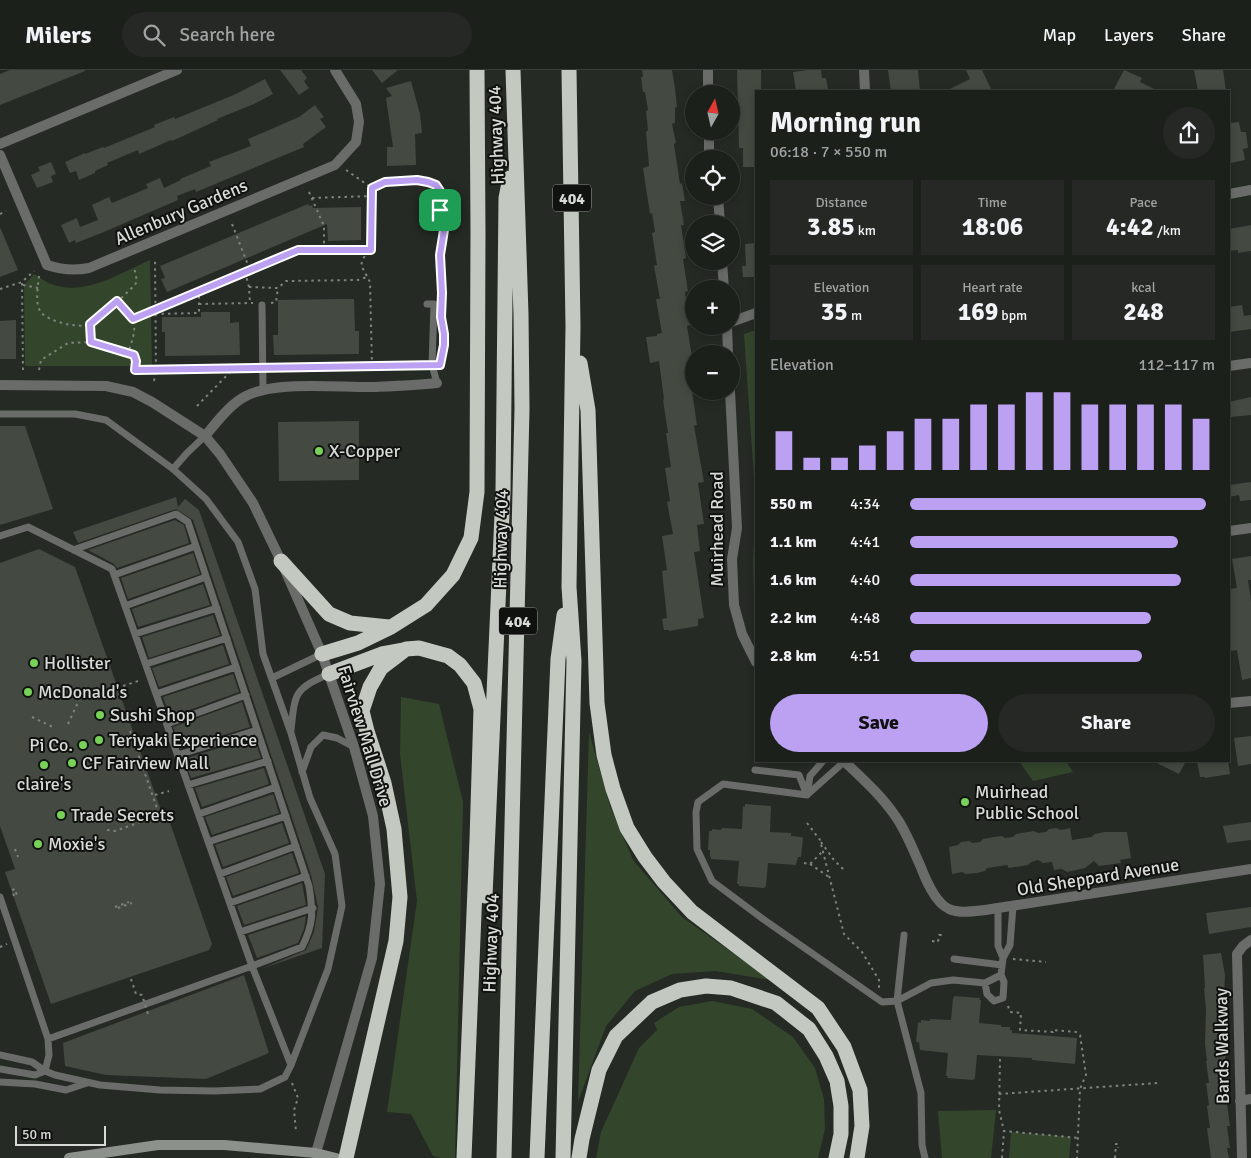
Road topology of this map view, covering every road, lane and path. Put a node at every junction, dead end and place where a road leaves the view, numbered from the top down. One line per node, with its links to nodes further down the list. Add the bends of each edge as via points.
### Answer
1 (177, 70): 10 (street)
2 (335, 70): 13 (street, Allenbury Gardens, via 356,104 359,122 356,142)
3 (477, 70): 84 (highway, via 477,492 471,538 453,575 426,605)
4 (513, 70): 11 (highway, Highway 404 / 404)
5 (569, 70): 50 (highway, 404)
6 (708, 70): 8 (street)
7 (864, 70): 9 (street)
8 (708, 85)
9 (865, 90)
10 (0, 144)
11 (515, 152): 186 (highway, via 506,198 503,492); 187 (highway, Highway 404 / 404, via 522,409)
12 (0, 154): 13 (street, Allenbury Gardens, via 47,264 75,271 89,268)
13 (335, 165): 14 (path)
14 (372, 188): 18 (path); 39 (path, via 385,182 417,180 436,185 440,191 444,230 440,255)
15 (1251, 190): 17 (street)
16 (309, 192): 19 (path)
17 (1230, 194)
18 (372, 196): 19 (path); 24 (path, via 371,250)
19 (312, 198): 23 (path, via 324,226)
20 (6, 211): 21 (path)
21 (0, 214)
22 (232, 224): 27 (path)
23 (324, 250): 24 (path); 27 (path, via 298,250)
24 (367, 250): 31 (path, via 361,265)
25 (155, 258): 44 (path)
26 (134, 267): 38 (path, via 135,286)
27 (250, 270): 29 (path)
28 (34, 271): 32 (path)
29 (245, 272): 33 (path); 37 (path)
30 (39, 276): 34 (path)
31 (367, 277): 35 (path, via 358,280 286,281); 56 (path, via 370,282)
32 (22, 284): 34 (path); 36 (path); 61 (path)
33 (249, 287): 35 (path); 40 (path)
34 (38, 288): 49 (path, via 39,310 44,315 68,325)
35 (278, 288): 41 (path, via 276,302)
36 (0, 289)
37 (199, 292): 42 (path); 44 (path)
38 (117, 301): 47 (path); 49 (path)
39 (441, 301)
40 (250, 303): 41 (path); 42 (path)
41 (261, 303): 60 (lane)
42 (199, 304): 46 (path, via 199,313)
43 (427, 304): 57 (lane, via 434,304)
44 (155, 310): 46 (path); 47 (path)
45 (755, 313): 48 (street)
46 (155, 314): 63 (path)
47 (133, 319): 54 (path, via 136,332)
48 (740, 319)
49 (90, 324): 52 (path)
50 (574, 326): 81 (highway, 404); 192 (highway, via 588,410 597,703 604,756 613,789 627,828 664,882 692,912 818,1008 844,1047 860,1090 862,1126)
51 (444, 334): 53 (path)
52 (91, 342): 54 (path); 62 (path, via 68,343 41,360)
53 (442, 352)
54 (128, 353): 63 (path, via 134,355 135,370)
55 (1251, 363): 58 (street)
56 (372, 366): 57 (path); 60 (path)
57 (432, 366): 65 (lane)
58 (1230, 366)
59 (234, 368): 60 (path); 63 (path); 69 (path)
60 (262, 368): 67 (lane)
61 (23, 370)
62 (39, 370)
63 (156, 370): 64 (path)
64 (154, 380)
65 (437, 384): 67 (street)
66 (0, 385): 71 (street, Fairview Mall Drive, via 106,386 132,392)
67 (263, 389): 71 (street, via 232,405)
68 (730, 400): 89 (street, Muirhead Road, via 737,528 732,559 734,605 742,634)
69 (197, 406)
70 (0, 414): 72 (lane, via 75,414 106,420)
71 (206, 436): 72 (lane); 78 (street, Fairview Mall Drive, via 252,503)
72 (172, 469): 94 (lane, via 206,499 238,542 254,589 263,654)
73 (1251, 528): 74 (street)
74 (1230, 531)
75 (0, 536): 77 (lane, via 28,527)
76 (196, 546): 77 (lane, via 188,522 176,514); 79 (lane); 80 (lane)
77 (73, 550): 79 (lane, via 112,569)
78 (281, 561): 84 (highway, via 329,614 350,622); 88 (street, Fairview Mall Drive)
79 (114, 575): 82 (lane)
80 (206, 576): 82 (lane); 83 (lane)
81 (568, 587): 188 (highway, 404, via 558,659); 189 (highway, 404, via 574,661)
82 (125, 606): 85 (lane)
83 (217, 608): 85 (lane); 86 (lane)
84 (391, 627): 88 (highway, via 358,644)
85 (135, 634): 90 (lane)
86 (227, 638): 90 (lane); 91 (lane)
87 (406, 649): 92 (highway, via 382,654); 184 (highway, via 381,668 370,687 362,712 394,829 400,897 396,941); 185 (highway, via 419,648 448,656 460,665 474,683 481,709)
88 (322, 654): 92 (street, Fairview Mall Drive); 94 (lane)
89 (755, 660)
90 (146, 664): 93 (lane)
91 (236, 667): 96 (lane); 97 (lane)
92 (329, 674): 107 (lane, via 300,689 294,703); 108 (street, Fairview Mall Drive)
93 (150, 676): 95 (path); 96 (lane)
94 (272, 678): 107 (lane)
95 (117, 688)
96 (156, 694): 103 (lane)
97 (246, 695): 103 (lane); 105 (lane)
98 (79, 700): 102 (path)
99 (1251, 701): 100 (street)
100 (1230, 704)
101 (32, 717): 104 (path)
102 (68, 724)
103 (167, 724): 109 (lane)
104 (55, 728)
105 (257, 730): 109 (lane); 110 (lane)
106 (130, 731): 124 (path, via 158,810 153,812 156,817 115,831)
107 (291, 733): 115 (lane)
108 (354, 747): 115 (lane, via 323,735 311,747); 181 (street, Fairview Mall Drive, via 372,816 380,884 372,958)
109 (178, 755): 116 (lane)
110 (268, 761): 116 (lane); 117 (lane)
111 (822, 762): 120 (lane, via 810,776)
112 (843, 762): 120 (lane)
113 (845, 762): 144 (street, Old Sheppard Avenue, via 898,818 926,883 940,901 949,909 969,912)
114 (755, 770): 120 (lane, via 799,775)
115 (302, 773): 166 (lane, via 335,854 342,906 328,969)
116 (188, 785): 121 (lane)
117 (276, 787): 121 (lane); 122 (lane)
118 (170, 791): 119 (path)
119 (155, 795)
120 (807, 795): 159 (lane, via 723,784 698,802 698,849 704,866 712,882 763,919 882,1002)
121 (198, 814): 126 (lane)
122 (286, 816): 126 (lane); 127 (lane)
123 (807, 823): 125 (path)
124 (108, 830)
125 (820, 840): 129 (path); 134 (path)
126 (208, 842): 135 (lane)
127 (296, 846): 135 (lane); 136 (lane)
128 (15, 849): 130 (path)
129 (822, 851): 132 (path); 137 (path)
130 (18, 857)
131 (804, 863): 132 (path)
132 (810, 864): 137 (path)
133 (1251, 869): 140 (street, Old Sheppard Avenue)
134 (846, 871)
135 (220, 874): 139 (lane)
136 (306, 876): 139 (lane); 143 (lane)
137 (829, 877): 158 (path, via 844,934 862,952 879,980)
138 (0, 897): 163 (lane)
139 (230, 903): 145 (lane)
140 (1013, 906): 144 (street, Old Sheppard Avenue); 152 (lane, via 1010,945)
141 (114, 907): 142 (path, via 131,903)
142 (118, 908)
143 (313, 908): 145 (lane); 154 (lane, via 311,930 302,947)
144 (998, 908): 152 (lane, via 998,946)
145 (240, 932): 154 (lane)
146 (904, 935): 159 (lane)
147 (940, 939): 149 (path, via 939,935 938,942)
148 (1251, 940): 176 (street, Bards Walkway, via 1237,954)
149 (932, 942)
150 (954, 959): 152 (lane)
151 (1013, 959): 153 (path)
152 (1002, 961): 155 (lane)
153 (1046, 962)
154 (252, 966): 160 (lane); 166 (lane)
155 (1001, 975): 157 (lane); 157 (lane, via 1004,998 994,1000 987,994)
156 (131, 979): 160 (path, bridge)
157 (985, 983): 159 (lane, via 953,980 930,983)
158 (879, 991)
159 (897, 1001): 193 (lane, via 921,1093)
160 (144, 1004): 162 (path, bridge); 163 (lane)
161 (1007, 1004): 173 (path, via 1010,1012 1021,1013 1020,1030 1053,1030 1080,1035 1086,1075)
162 (148, 1014)
163 (48, 1039): 168 (lane)
164 (0, 1055): 168 (lane, via 32,1062)
165 (1000, 1059): 174 (path)
166 (291, 1065): 169 (lane)
167 (0, 1069): 168 (lane, via 36,1075)
168 (45, 1071): 171 (lane)
169 (286, 1074): 171 (lane, via 260,1089 214,1092); 177 (path, via 298,1098 294,1110)
170 (0, 1082): 171 (lane, via 66,1090)
171 (88, 1082)
172 (1158, 1083): 173 (path)
173 (1080, 1089): 174 (path); 179 (path)
174 (999, 1094): 178 (path)
175 (1251, 1099): 176 (street)
176 (1240, 1101): 197 (street, Bards Walkway)
177 (296, 1131)
178 (1004, 1131): 179 (path); 194 (path)
179 (1079, 1138): 195 (path)
180 (1118, 1148): 196 (path, via 1116,1144)
181 (316, 1155): 182 (main road, via 224,1145 158,1145); 183 (main road)
182 (68, 1158)
183 (336, 1158)
184 (346, 1158)
185 (464, 1158)
186 (474, 1158)
187 (504, 1158)
188 (538, 1158)
189 (563, 1158)
190 (578, 1158): 191 (highway, via 599,1070 616,1036 652,1002 680,990 706,986 731,988 776,1004 809,1029 838,1081 841,1134)
191 (836, 1158)
192 (857, 1158)
193 (925, 1158)
194 (1002, 1158)
195 (1077, 1158)
196 (1115, 1158)
197 (1242, 1158)

